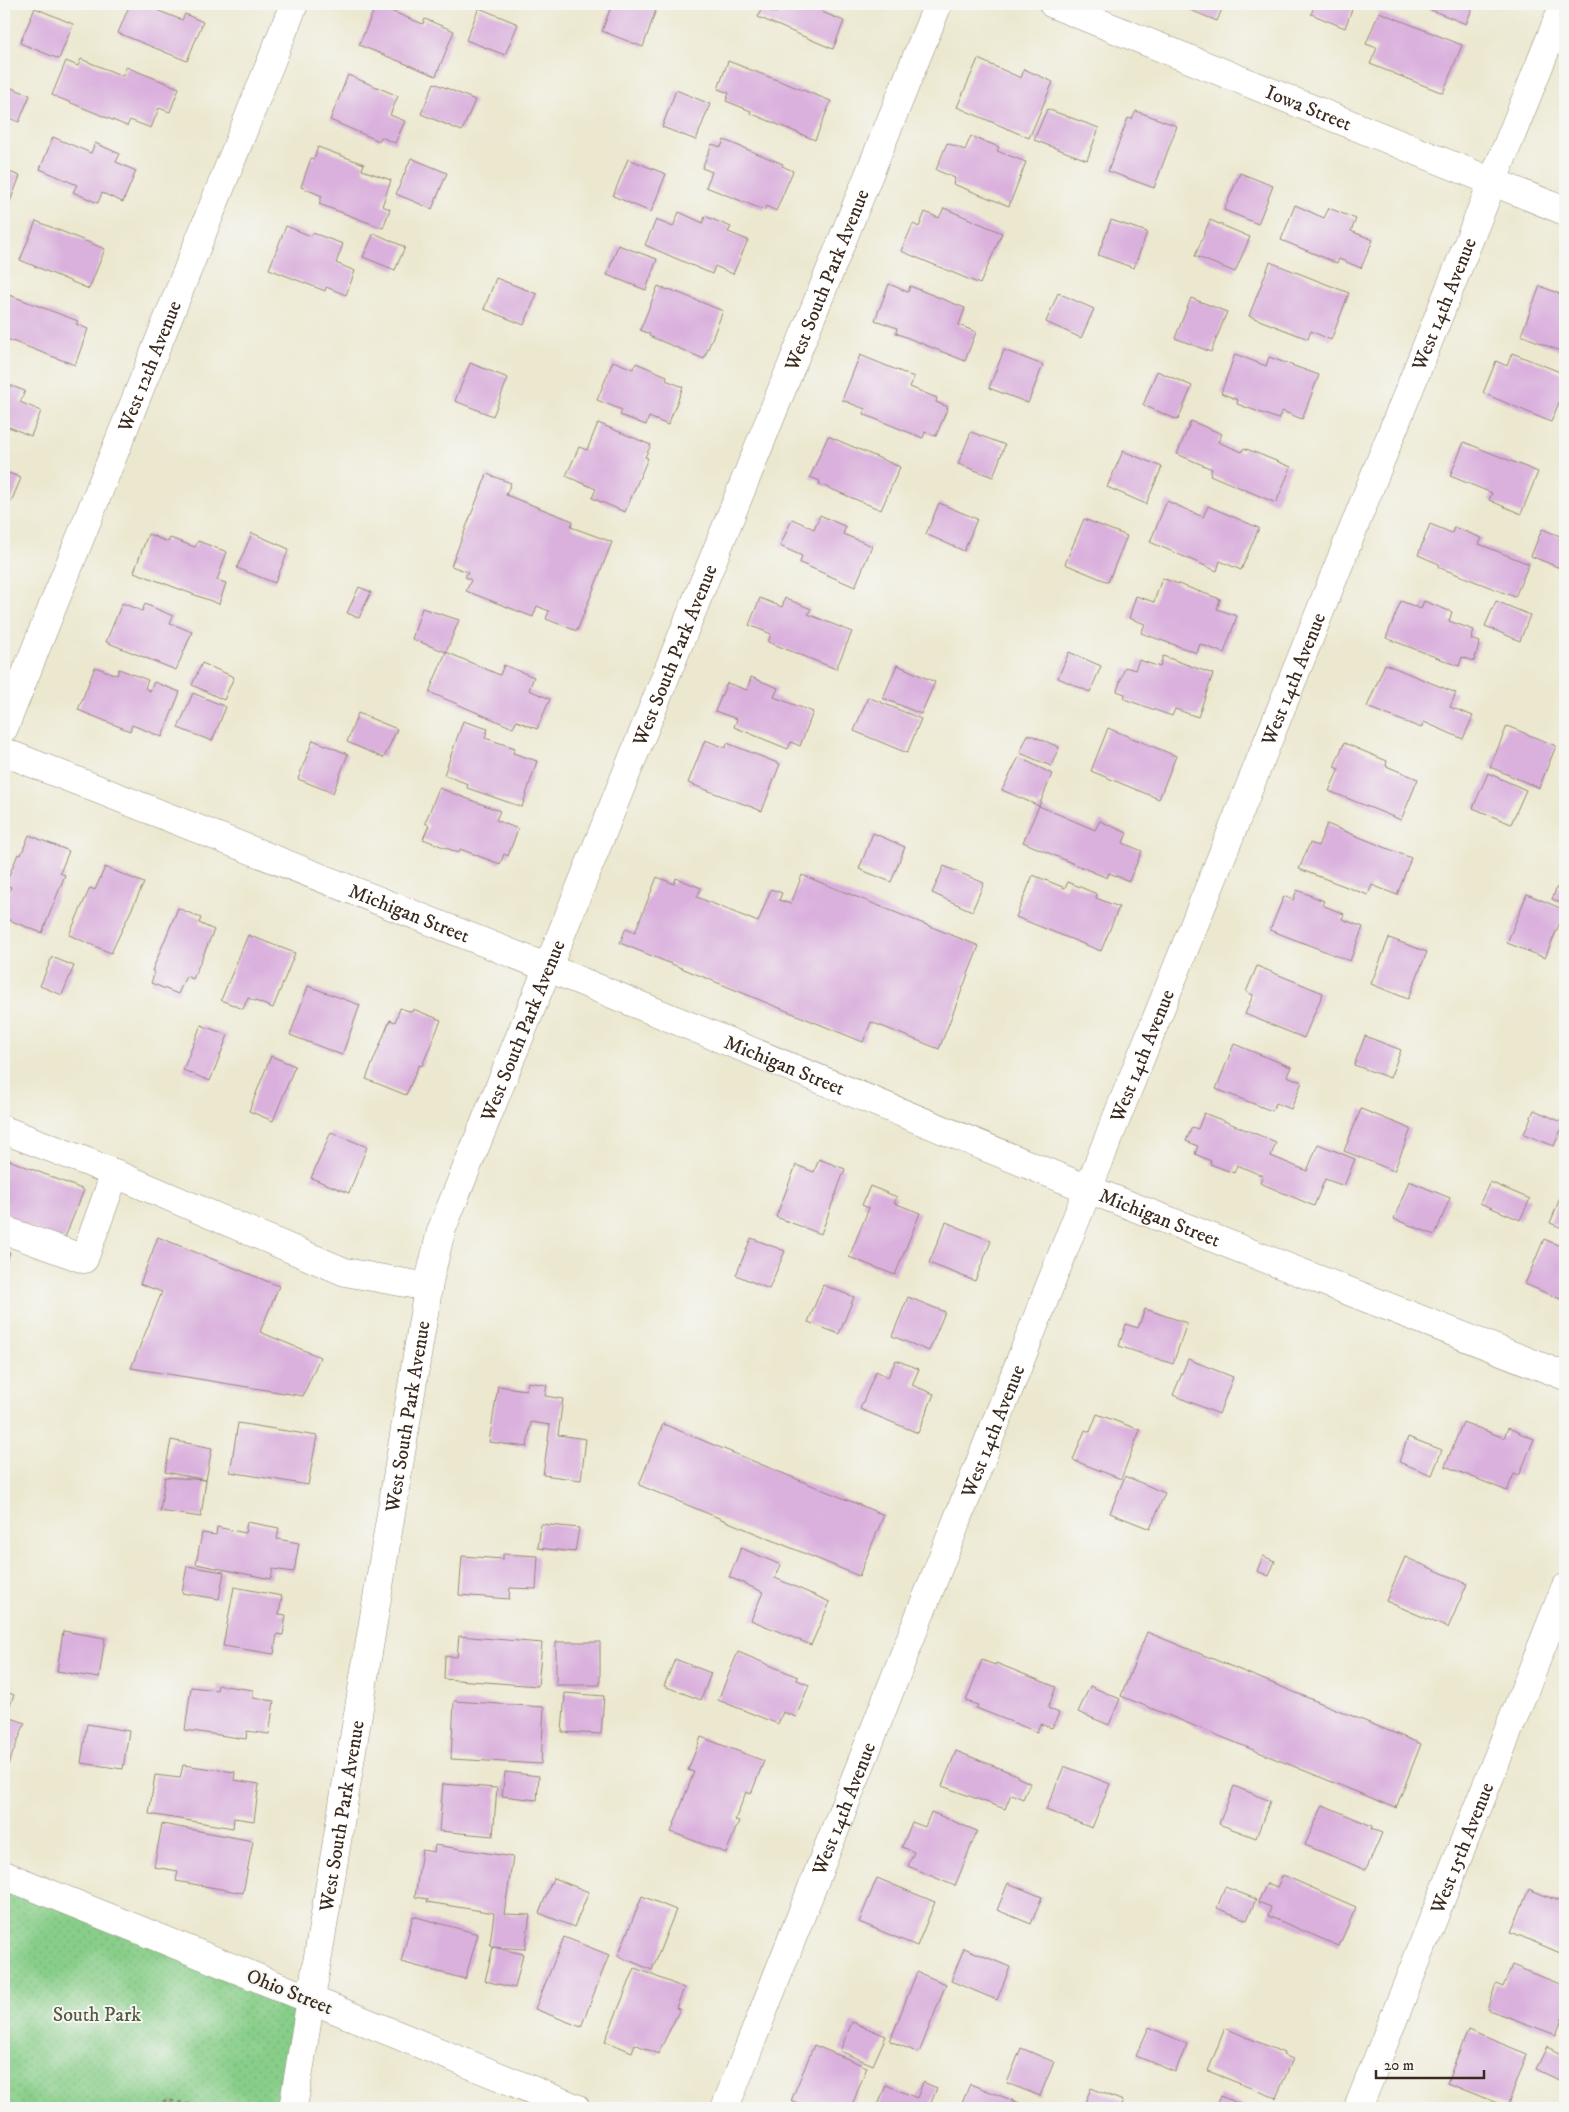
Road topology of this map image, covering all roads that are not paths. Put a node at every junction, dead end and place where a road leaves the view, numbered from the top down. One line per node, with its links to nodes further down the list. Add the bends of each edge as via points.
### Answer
1 (294, 4): 7 (street, West 12th Avenue)
2 (938, 4): 9 (street, West South Park Avenue)
3 (1053, 4): 5 (street, Iowa Street)
4 (1564, 4): 5 (street, West 14th Avenue)
5 (1492, 181): 6 (street, Iowa Street); 12 (street, West 14th Avenue)
6 (1565, 210)
7 (4, 728)
8 (4, 752): 9 (street, Michigan Street)
9 (546, 967): 12 (street, Michigan Street); 14 (street, West South Park Avenue, via 441,1231)
10 (4, 1130): 11 (street)
11 (115, 1173): 13 (street, via 84,1259); 14 (street, via 345,1272)
12 (1088, 1189): 15 (street, Michigan Street); 21 (street, West 14th Avenue)
13 (4, 1230)
14 (428, 1287): 18 (street, West South Park Avenue)
15 (1565, 1376)
16 (1565, 1588): 22 (street, West 15th Avenue)
17 (4, 1875): 18 (street, Ohio Street)
18 (312, 2000): 19 (street, West South Park Avenue); 20 (street, Ohio Street)
19 (293, 2108)
20 (576, 2108)
21 (725, 2108)
22 (1358, 2108)

